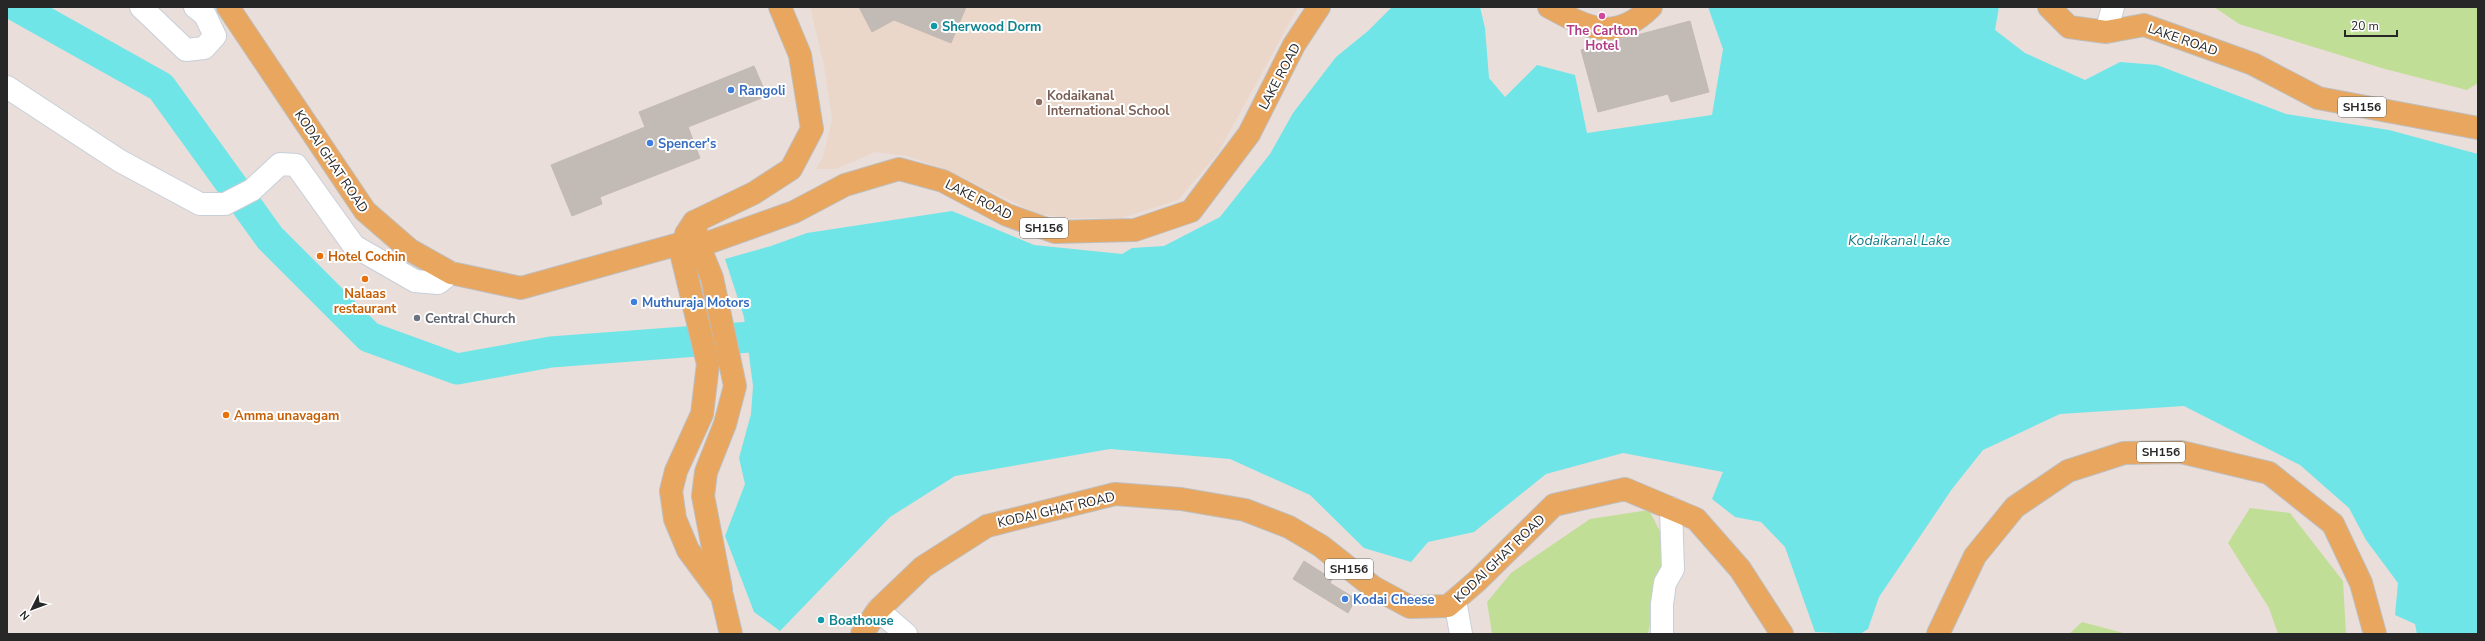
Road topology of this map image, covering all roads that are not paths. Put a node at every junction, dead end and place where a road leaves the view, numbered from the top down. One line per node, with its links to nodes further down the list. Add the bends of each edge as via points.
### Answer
1 (141, 7): 2 (street, via 186,50 204,48 215,36 205,15)
2 (195, 7)
3 (228, 7): 14 (main road, KODAI GHAT ROAD / SH156, via 365,211 410,250)
4 (780, 7): 13 (main road, via 800,55 812,129 791,169 754,193 694,222)
5 (1319, 7): 13 (main road, LAKE ROAD / SH156, via 1294,45 1249,134 1191,211 1135,230 1055,232 1007,215 943,181 899,169 845,186 794,212)
6 (1549, 7): 7 (main road, via 1598,30 1625,26)
7 (1651, 7)
8 (2049, 7): 10 (main road, LAKE ROAD / SH156, via 2069,27)
9 (2113, 7): 10 (street)
10 (2106, 32): 12 (main road, LAKE ROAD / SH156, via 2144,25 2253,64 2318,98)
11 (7, 87): 14 (street, via 126,164 200,204 225,204 252,190 280,164 296,165 354,246 415,281 438,283)
12 (2478, 128)
13 (689, 245): 14 (main road, KODAI GHAT ROAD / SH156, via 520,288); 16 (main road, via 712,278 735,386 725,424 706,472 703,496); 16 (main road, via 690,285 708,364 702,414 676,471 671,492 675,519 688,550)
14 (451, 273)
15 (1671, 508): 17 (main road, KODAI GHAT ROAD / SH156, via 1625,488 1554,505); 23 (street, via 1673,569 1665,584); 24 (main road, KODAI GHAT ROAD / SH156, via 1696,520 1721,547 1740,569)
16 (722, 596): 19 (main road)
17 (1455, 600): 18 (main road, KODAI GHAT ROAD / SH156, via 1448,606 1410,607 1373,587 1321,546 1289,527 1245,510 1181,499 1114,494 987,526 923,567); 22 (street)
18 (878, 610): 20 (main road, KODAI GHAT ROAD / SH156); 21 (street)
19 (731, 634)
20 (862, 634)
21 (906, 634)
22 (1461, 634)
23 (1662, 634)
24 (1782, 634)
25 (1938, 634): 26 (main road, SH156, via 1975,556 2015,507 2068,471 2124,453 2181,452 2269,473 2333,524 2361,583)
26 (2375, 634)

